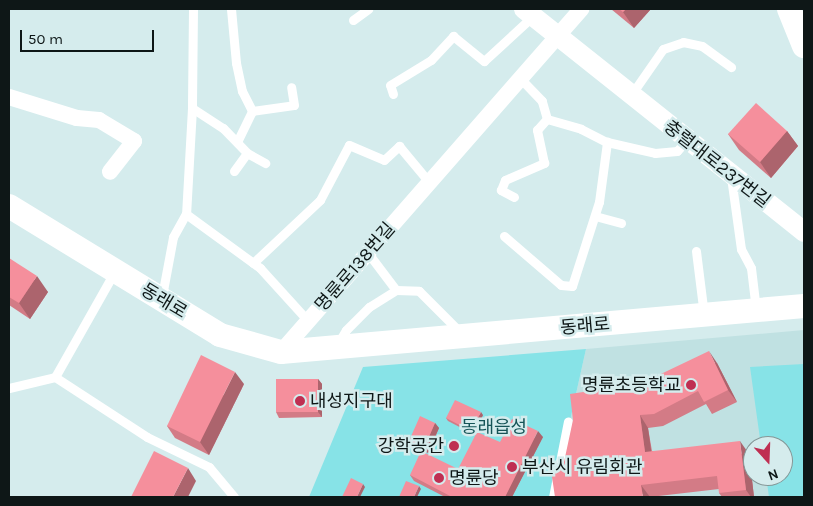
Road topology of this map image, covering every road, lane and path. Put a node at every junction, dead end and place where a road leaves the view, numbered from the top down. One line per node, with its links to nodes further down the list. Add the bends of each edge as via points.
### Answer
1 (193, 9): 16 (lane)
2 (231, 9): 17 (lane, via 236,63 242,90)
3 (368, 9): 7 (lane)
4 (581, 9): 8 (street, 명륜로138번길)
5 (789, 9): 9 (main road)
6 (528, 12): 8 (street, 충렬대로237번길); 13 (lane, 충렬대로237번길, via 484,61 454,36 431,60 390,85)
7 (353, 20)
8 (557, 36): 11 (street, 명륜로138번길); 14 (street, 충렬대로237번길)
9 (804, 46)
10 (731, 67): 14 (lane, via 702,46 683,42 662,49)
11 (520, 78): 18 (lane, via 542,101); 27 (street, 명륜로138번길)
12 (291, 87): 17 (lane, via 294,105)
13 (393, 94)
14 (631, 95): 19 (street, 충렬대로237번길)
15 (9, 97): 25 (street, via 77,118 99,120 134,141)
16 (192, 108): 20 (lane, via 223,128); 30 (lane)
17 (252, 111): 20 (lane)
18 (547, 119): 21 (lane, via 581,129); 28 (lane, via 537,130 544,164 505,180 501,190)
19 (687, 140): 21 (lane, via 678,151 655,153); 26 (street, 충렬대로237번길)
20 (237, 142): 22 (lane)
21 (607, 142): 31 (lane)
22 (247, 153): 23 (lane); 24 (lane)
23 (265, 162)
24 (234, 171)
25 (110, 172)
26 (730, 174): 33 (street, 충렬대로237번길); 42 (lane, via 741,249 751,268)
27 (429, 182): 36 (street, 명륜로138번길); 37 (lane, via 399,146 384,160 350,145 320,200)
28 (514, 197)
29 (9, 206): 38 (main road, 동래로)
30 (186, 214): 37 (lane); 40 (lane, via 173,237)
31 (595, 216): 32 (lane); 34 (lane, via 572,286 561,285)
32 (621, 222)
33 (804, 232)
34 (504, 236)
35 (696, 251): 43 (lane)
36 (368, 253): 39 (lane); 44 (street, 명륜로138번길)
37 (253, 263): 44 (lane)
38 (116, 271): 40 (main road, 동래로); 48 (lane)
39 (396, 290): 45 (lane, via 420,291); 46 (lane, via 369,307 346,330)
40 (161, 299): 47 (main road, 동래로, via 220,335)
41 (804, 306): 42 (main road, 동래로)
42 (756, 311): 43 (main road, 동래로)
43 (704, 315): 45 (main road, 동래로)
44 (308, 321): 47 (street, 명륜로138번길)
45 (465, 337): 46 (main road, 동래로)
46 (334, 349): 47 (main road, 동래로)
47 (281, 352)
48 (55, 376): 49 (lane); 51 (lane, via 147,436 209,467)
49 (9, 388)
50 (568, 421): 52 (lane)
51 (234, 497)
52 (554, 497)

